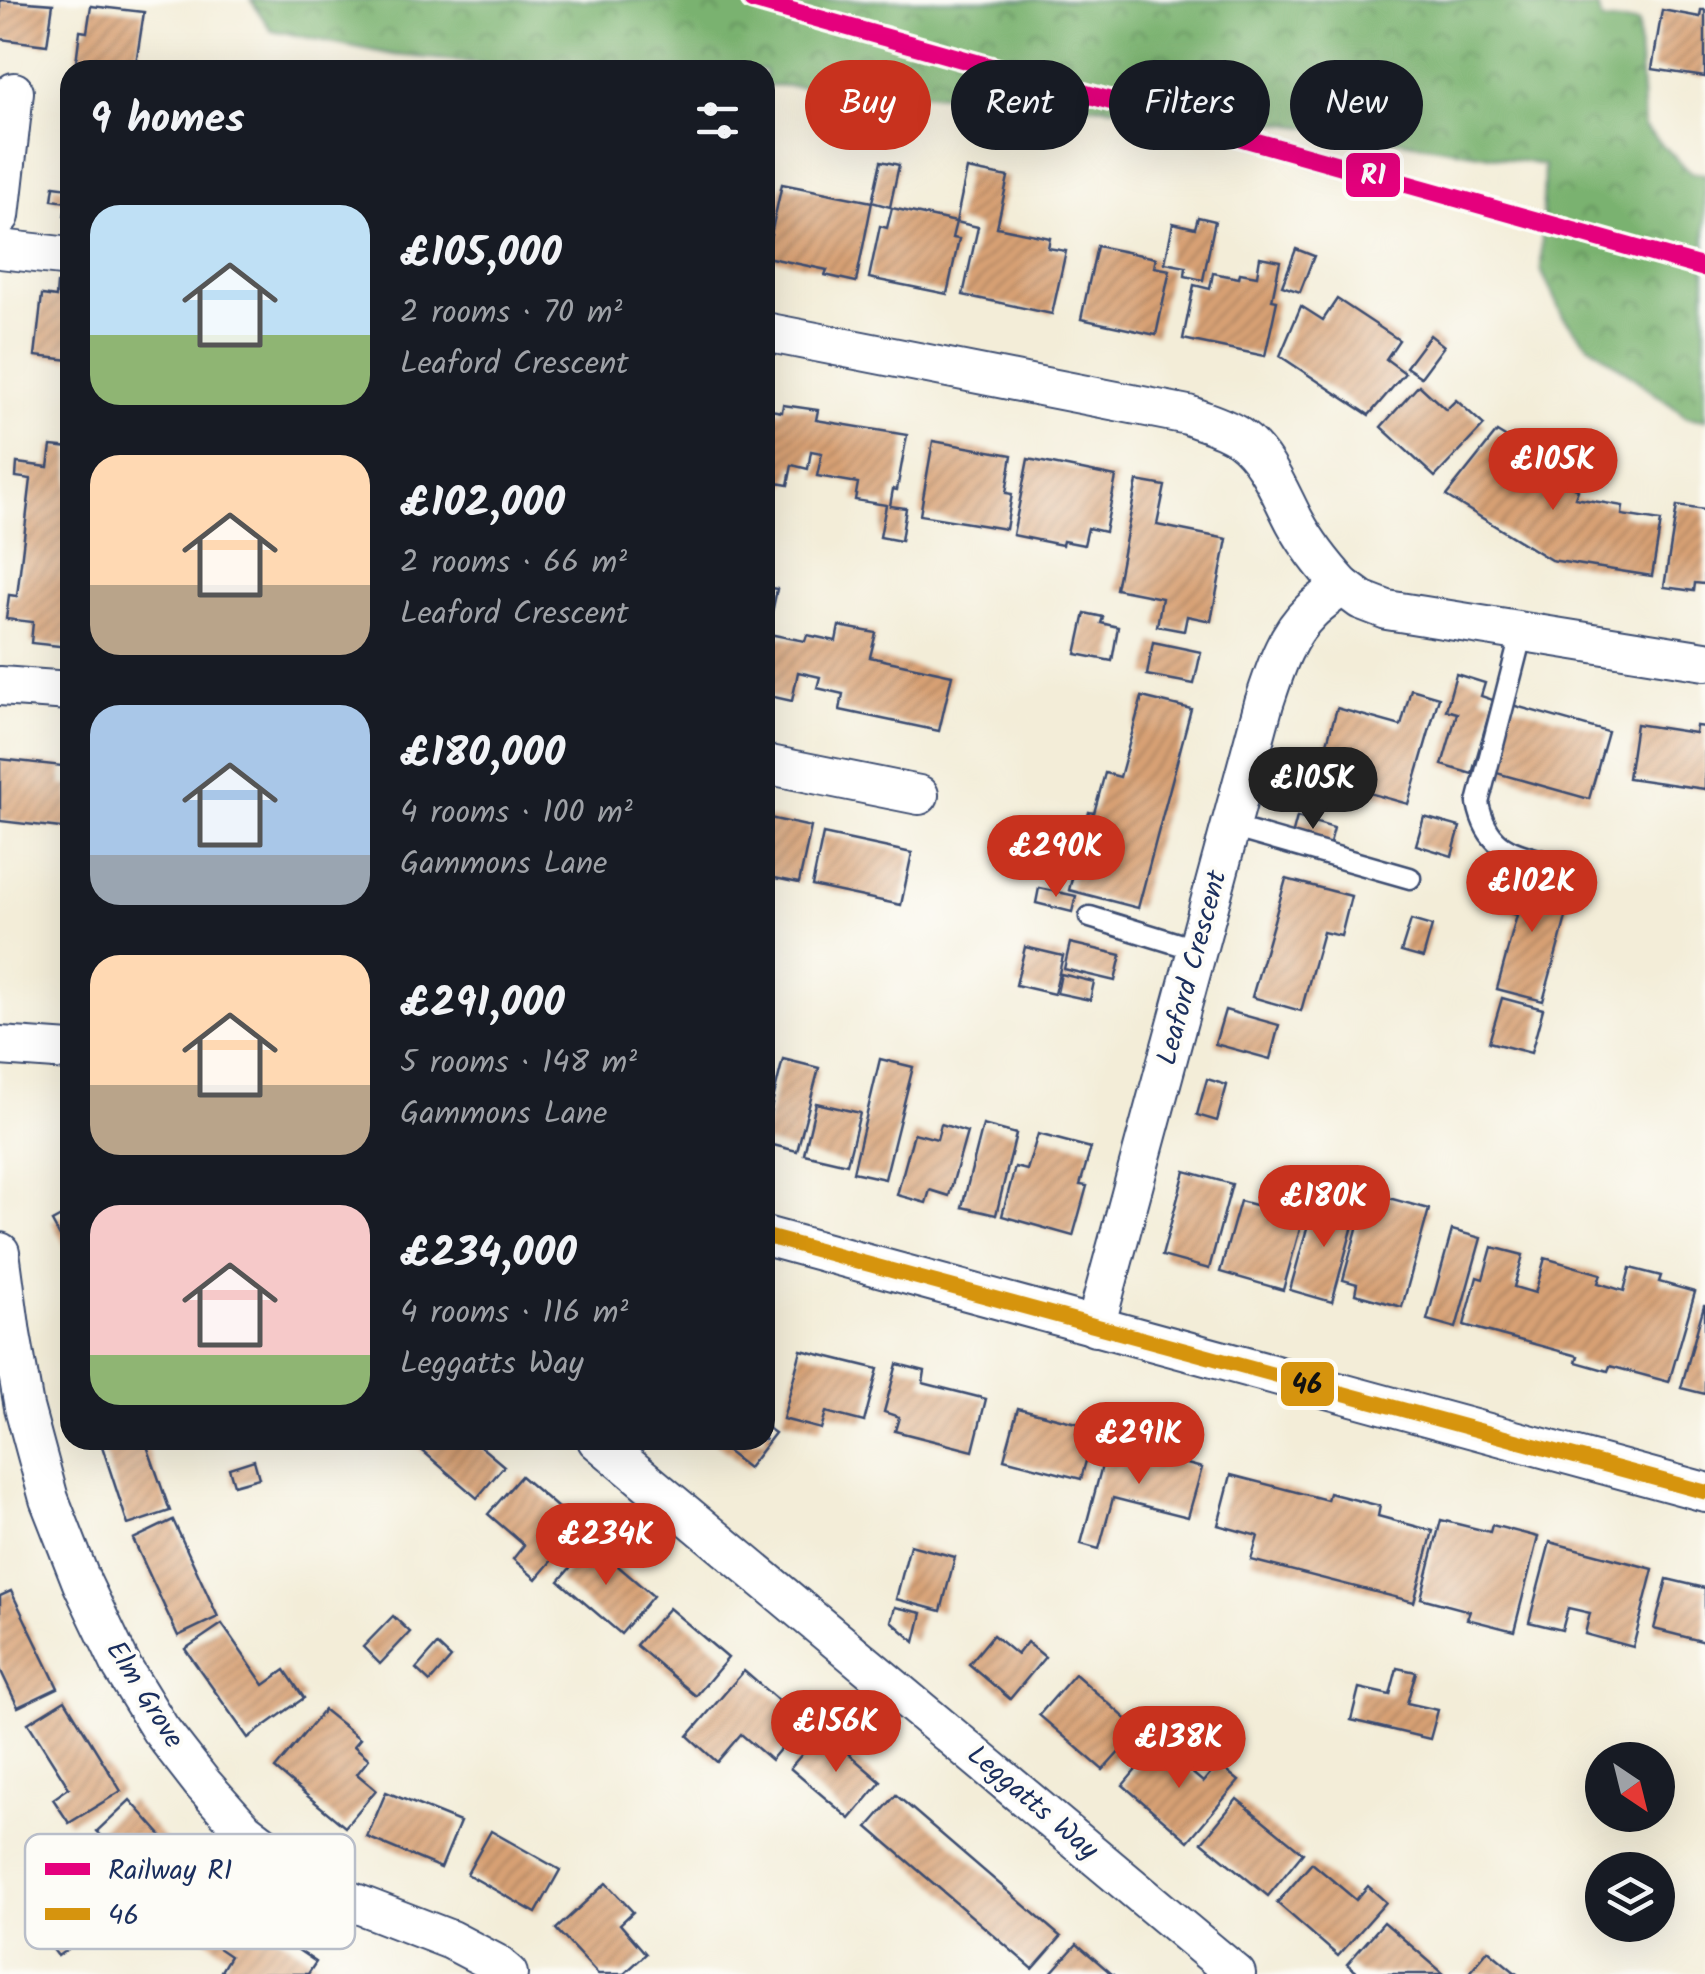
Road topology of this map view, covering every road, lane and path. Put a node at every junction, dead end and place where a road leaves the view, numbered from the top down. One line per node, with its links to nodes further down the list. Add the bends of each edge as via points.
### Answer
1 (14, 92): 2 (street)
2 (4, 153): 3 (street)
3 (0, 216)
4 (0, 249): 5 (street)
5 (60, 256)
6 (775, 334): 7 (street, via 1188,415 1239,437)
7 (1342, 586): 8 (street, via 1386,610); 14 (street, Leaford Crescent, via 1310,612 1278,660)
8 (1522, 632): 9 (street); 15 (lane, via 1478,803 1482,824 1501,846)
9 (1705, 662)
10 (0, 686): 11 (street)
11 (60, 690)
12 (775, 766): 13 (street)
13 (919, 795)
14 (1231, 828): 16 (lane); 18 (street, Leaford Crescent)
15 (1558, 866)
16 (1410, 878)
17 (1090, 918): 18 (lane)
18 (1198, 950): 23 (street, Leaford Crescent)
19 (0, 1046): 20 (street)
20 (60, 1050)
21 (775, 1239): 23 (street)
22 (0, 1252): 26 (street, Elm Grove, via 24,1407 49,1499 90,1600 160,1730)
23 (1094, 1327): 25 (street)
24 (608, 1450): 29 (street, Leggatts Way)
25 (1705, 1492)
26 (249, 1834)
27 (355, 1903): 28 (street, Elm Grove, via 451,1940)
28 (508, 1974)
29 (1236, 1974)

